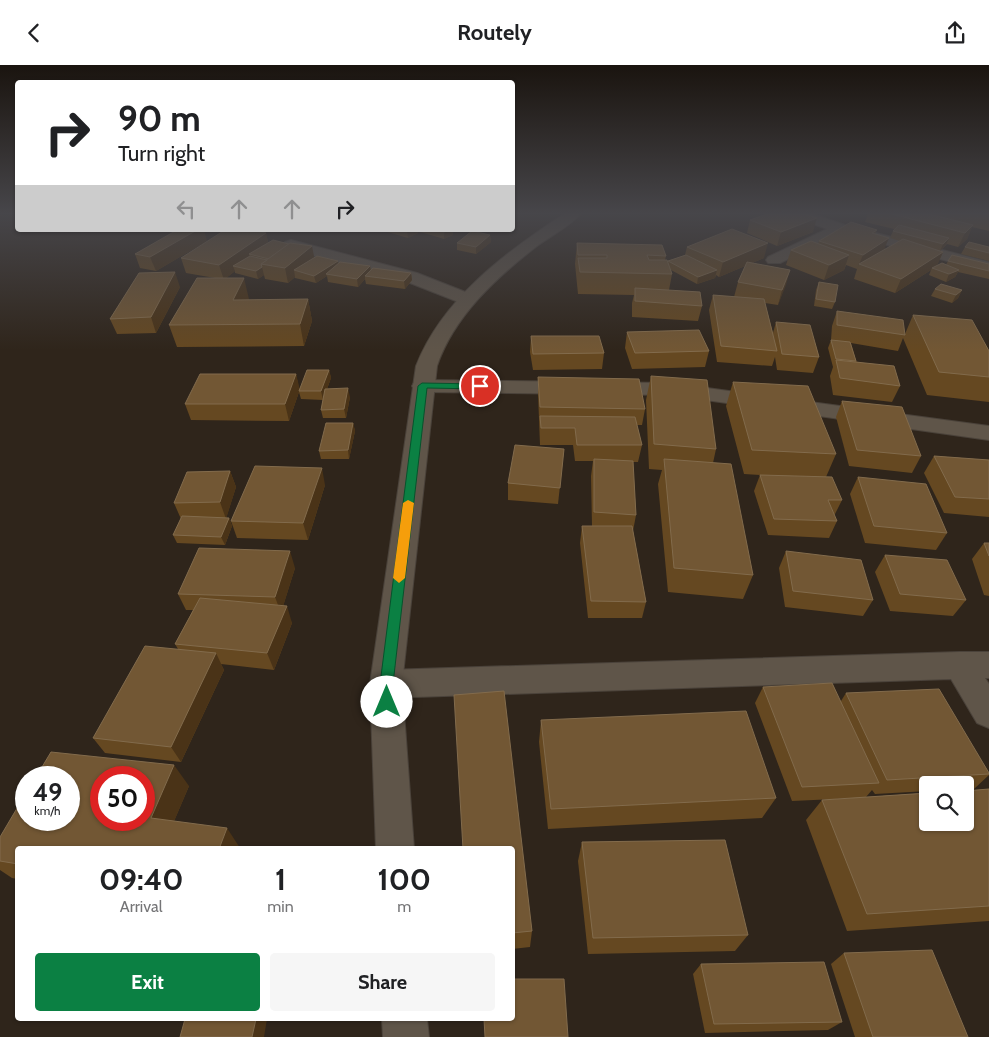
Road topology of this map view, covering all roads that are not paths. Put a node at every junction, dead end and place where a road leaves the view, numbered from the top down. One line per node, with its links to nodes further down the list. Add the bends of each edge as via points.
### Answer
1 (345, 259): 5 (street, via 411,277)
2 (509, 259): 5 (street)
3 (959, 259): 4 (street)
4 (989, 267)
5 (467, 299): 6 (street, via 428,361)
6 (422, 386): 7 (street, via 670,389); 9 (street)
7 (989, 433)
8 (974, 665): 9 (street); 10 (street)
9 (386, 684): 11 (street)
10 (989, 713)
11 (395, 846)
12 (405, 1021): 13 (street)
13 (406, 1037)

